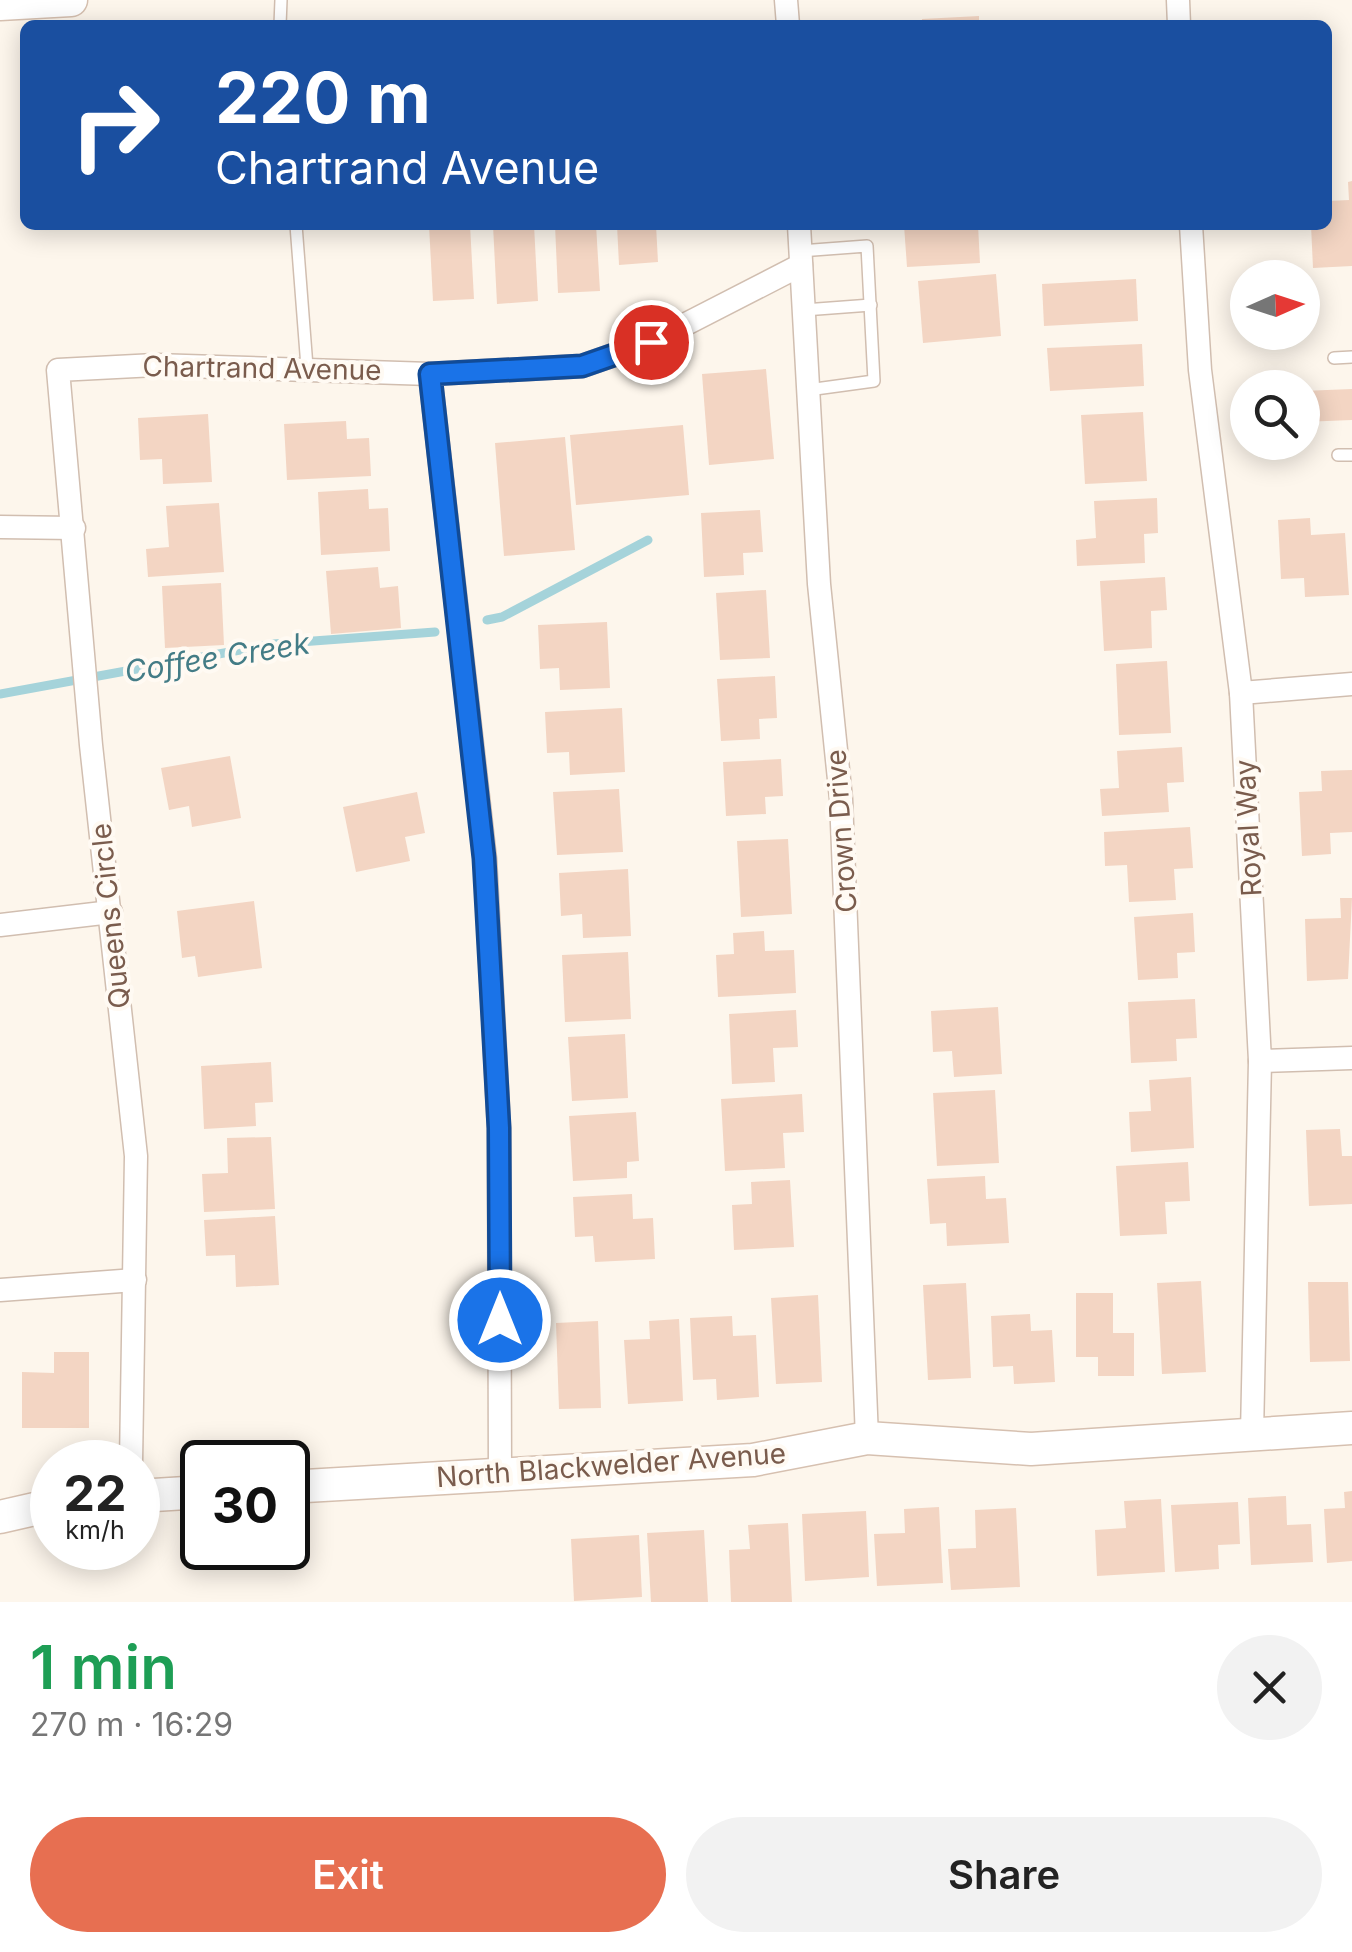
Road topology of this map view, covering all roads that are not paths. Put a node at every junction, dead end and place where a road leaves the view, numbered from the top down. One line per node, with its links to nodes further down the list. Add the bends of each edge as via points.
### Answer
1 (71, 0): 2 (street)
2 (0, 4)
3 (296, 230): 11 (lane)
4 (799, 230): 6 (street, Crown Drive)
5 (1191, 230): 18 (street, Royal Way, via 1200,370)
6 (801, 258): 7 (lane, via 867,246); 8 (street, Crown Drive); 13 (street, Chartrand Avenue, via 651,342 582,366)
7 (871, 305): 8 (lane); 14 (lane, via 874,381)
8 (804, 310): 14 (street, Crown Drive)
9 (1334, 358): 10 (lane)
10 (1352, 358)
11 (307, 367): 12 (street, Chartrand Avenue); 13 (street, Chartrand Avenue)
12 (58, 370): 16 (street, Queens Circle)
13 (430, 374): 29 (street, via 484,858 499,1128)
14 (808, 390): 27 (street, Crown Drive, via 841,799)
15 (0, 527): 16 (street)
16 (74, 528): 19 (street, Queens Circle)
17 (1352, 684): 18 (street)
18 (1241, 693): 22 (street, Royal Way)
19 (110, 912): 20 (street); 23 (street, Queens Circle, via 136,1156)
20 (0, 925)
21 (1352, 1058): 22 (street)
22 (1260, 1062): 26 (street, Royal Way)
23 (135, 1280): 24 (street); 28 (street, Queens Circle)
24 (0, 1290)
25 (1352, 1428): 26 (street, North Blackwelder Avenue)
26 (1252, 1434): 27 (street, North Blackwelder Avenue, via 1031,1449)
27 (868, 1438): 29 (street, North Blackwelder Avenue, via 752,1460)
28 (132, 1440)
29 (500, 1474): 30 (street, North Blackwelder Avenue)
30 (310, 1486)
31 (30, 1510): 32 (street)
32 (0, 1516)

